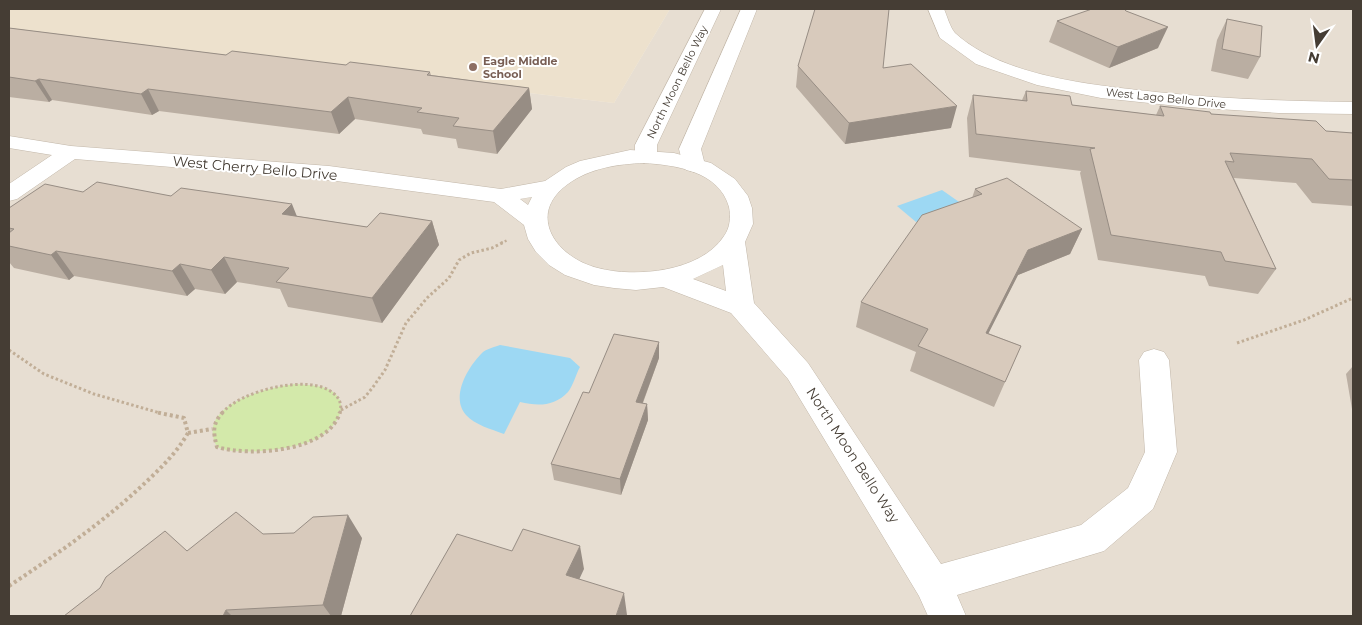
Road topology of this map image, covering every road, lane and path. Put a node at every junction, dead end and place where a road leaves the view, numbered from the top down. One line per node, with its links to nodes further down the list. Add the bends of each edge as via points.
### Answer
1 (713, 9): 7 (street, North Moon Bello Way, via 646,145)
2 (749, 9): 8 (street, via 690,149)
3 (936, 9): 4 (street, West Lago Bello Drive, via 946,34 982,60 1037,79 1101,92 1188,101 1279,108)
4 (1353, 108)
5 (9, 142): 6 (street, West Cherry Bello Drive)
6 (71, 152): 10 (street); 11 (street, West Cherry Bello Drive, via 330,174)
7 (646, 156): 8 (street); 9 (street, via 595,163)
8 (694, 165): 14 (street, via 710,172 734,191 742,216)
9 (553, 186): 11 (street, West Cherry Bello Drive); 12 (street, via 537,208)
10 (9, 194)
11 (501, 196): 12 (street, West Cherry Bello Drive)
12 (535, 221): 15 (street, via 545,247 574,268 616,280)
13 (509, 240): 21 (path, via 459,260 449,278 406,323 385,370 373,387 356,404)
14 (733, 242): 15 (street, via 706,264); 17 (street)
15 (664, 278): 17 (street, North Moon Bello Way)
16 (1353, 298): 18 (path, via 1304,320)
17 (741, 306): 24 (street, North Moon Bello Way, via 798,371)
18 (1237, 343)
19 (9, 350): 23 (path, via 44,374 94,394 184,418)
20 (1154, 360): 24 (street, via 1160,452 1141,498 1090,539)
21 (341, 410): 22 (path, via 336,396 329,390 296,384 275,386 239,399 219,416); 22 (path, via 335,424 316,439 280,448 224,450 217,447)
22 (212, 429): 23 (path)
23 (188, 432): 25 (path, via 179,450 122,506)
24 (934, 584): 26 (street, North Moon Bello Way)
25 (9, 586)
26 (947, 616)

